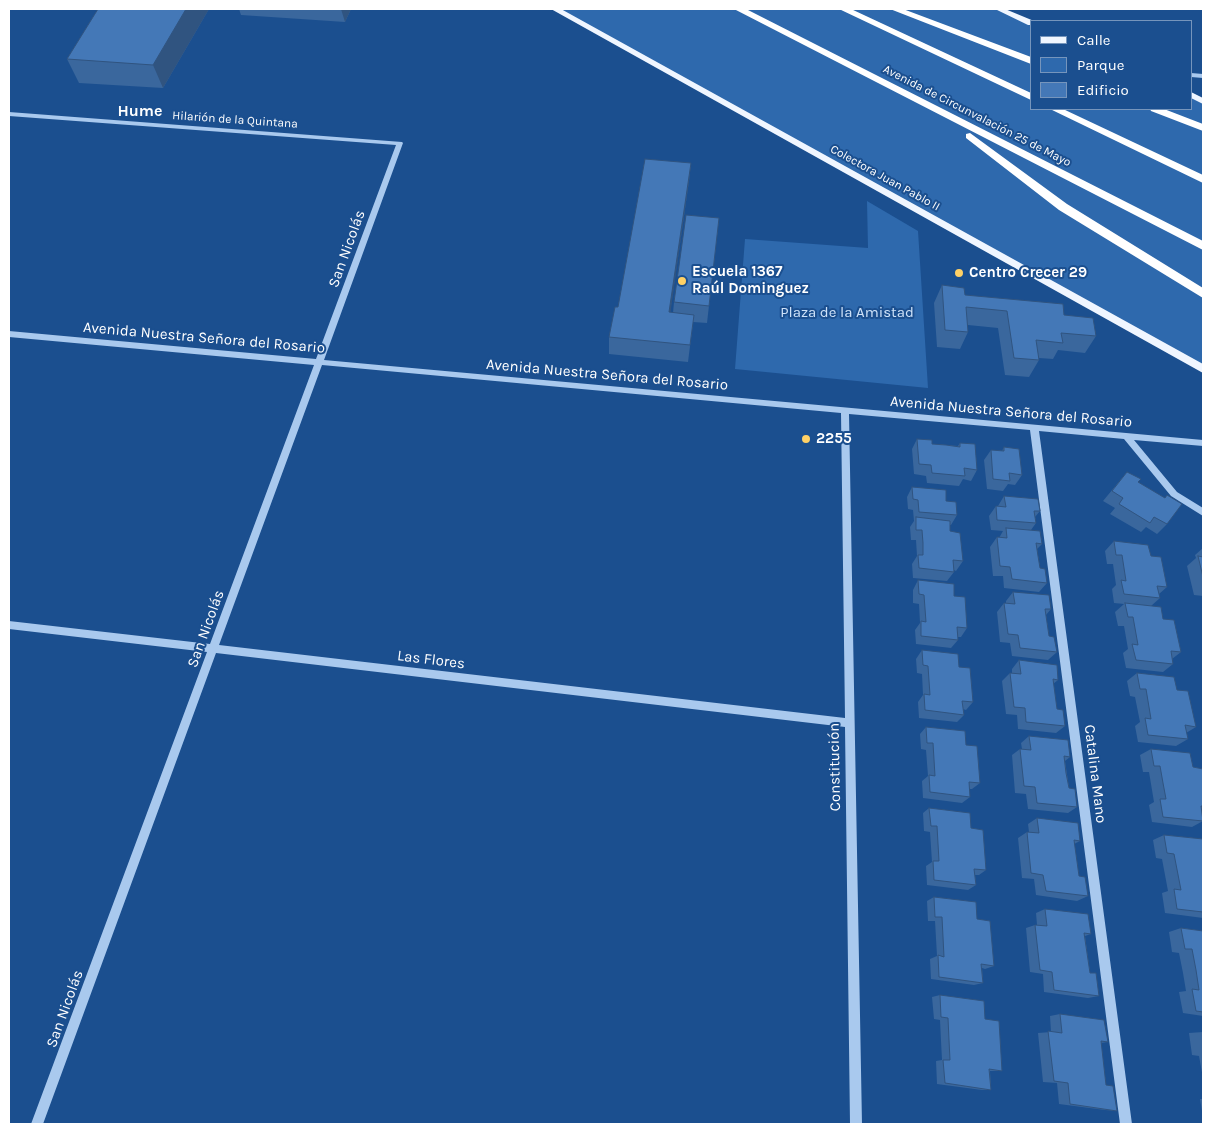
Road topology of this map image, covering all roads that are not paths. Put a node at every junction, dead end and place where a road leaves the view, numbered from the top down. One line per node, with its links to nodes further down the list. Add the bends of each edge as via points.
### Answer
1 (555, 9): 20 (main road, Colectora Juan Pablo II)
2 (739, 9): 11 (highway, Avenida de Circunvalación 25 de Mayo)
3 (844, 9): 8 (highway)
4 (895, 9): 7 (highway)
5 (999, 9): 6 (main road)
6 (1030, 23)
7 (1030, 60)
8 (1030, 97)
9 (1057, 110): 15 (highway)
10 (1158, 110): 13 (highway)
11 (939, 113): 16 (highway, Avenida de Circunvalación 25 de Mayo); 17 (highway, via 1064,207)
12 (9, 114): 14 (street, Hilarión de la Quintana)
13 (1203, 128)
14 (400, 143): 19 (street, San Nicolás)
15 (1203, 179)
16 (1203, 246)
17 (1203, 294)
18 (9, 334): 19 (street, Avenida Nuestra Señora del Rosario)
19 (319, 363): 21 (street, Avenida Nuestra Señora del Rosario); 27 (street, San Nicolás)
20 (1203, 369)
21 (845, 410): 22 (street, Avenida Nuestra Señora del Rosario); 28 (street, Constitución)
22 (1034, 427): 23 (street, Avenida Nuestra Señora del Rosario); 31 (street, Catalina Mano)
23 (1126, 436): 24 (street, Avenida Nuestra Señora del Rosario); 25 (street, via 1174,494)
24 (1203, 443)
25 (1203, 512)
26 (9, 625): 27 (street, Las Flores)
27 (213, 649): 28 (street, Las Flores); 29 (street, San Nicolás)
28 (850, 723): 30 (street, Constitución)
29 (37, 1124)
30 (856, 1124)
31 (1126, 1124)

